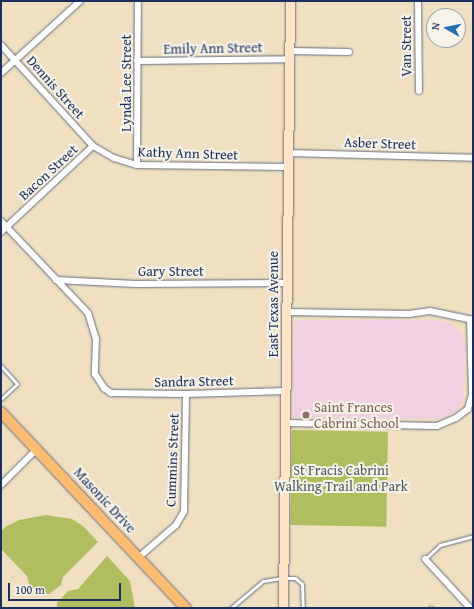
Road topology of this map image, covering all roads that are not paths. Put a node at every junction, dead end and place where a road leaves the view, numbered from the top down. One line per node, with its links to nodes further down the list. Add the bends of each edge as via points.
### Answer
1 (80, 1): 8 (street)
2 (138, 1): 9 (street, Lynda Lee Street)
3 (290, 1): 7 (street, East Texas Avenue)
4 (418, 1): 11 (street, Van Street)
5 (1, 45): 8 (street, Dennis Street)
6 (349, 52): 7 (street, Emily Ann Street)
7 (290, 55): 9 (street, Emily Ann Street); 13 (street, East Texas Avenue)
8 (15, 60): 10 (street); 12 (street, Dennis Street)
9 (137, 61): 15 (street, Lynda Lee Street)
10 (1, 72)
11 (419, 91)
12 (93, 146): 15 (street, Kathy Ann Street, via 114,158); 18 (street, Bacon Street)
13 (287, 153): 14 (street, Asber Street); 16 (street, East Texas Avenue)
14 (473, 158)
15 (137, 165): 16 (street, Kathy Ann Street)
16 (287, 167): 21 (street, East Texas Avenue)
17 (1, 221): 18 (street)
18 (7, 227): 19 (street, Bacon Street); 20 (street)
19 (1, 232)
20 (56, 280): 21 (street, Gary Street, via 136,284); 26 (street, Sandra Street, via 88,313 96,339 95,374 104,388 111,392)
21 (287, 283): 22 (street, East Texas Avenue)
22 (287, 312): 23 (street, via 409,314 430,311); 25 (street, East Texas Avenue)
23 (471, 319): 28 (street, via 472,394)
24 (1, 366): 27 (lane, via 17,384)
25 (286, 391): 26 (street, Sandra Street); 30 (street, East Texas Avenue)
26 (186, 394): 34 (street, Cummins Street, via 184,511 176,525)
27 (1, 399)
28 (468, 411): 30 (street, via 437,426)
29 (1, 412): 31 (main road, Masonic Drive)
30 (286, 423): 36 (street, East Texas Avenue)
31 (38, 448): 32 (street); 34 (main road, Masonic Drive)
32 (1, 485)
33 (473, 536): 35 (lane, via 440,545)
34 (139, 557): 37 (main road, Masonic Drive)
35 (425, 559): 41 (street)
36 (284, 578): 38 (lane, via 263,581); 39 (street, East Texas Avenue); 40 (lane, via 295,578 302,584)
37 (186, 608)
38 (231, 608)
39 (283, 608)
40 (303, 608)
41 (470, 608)

